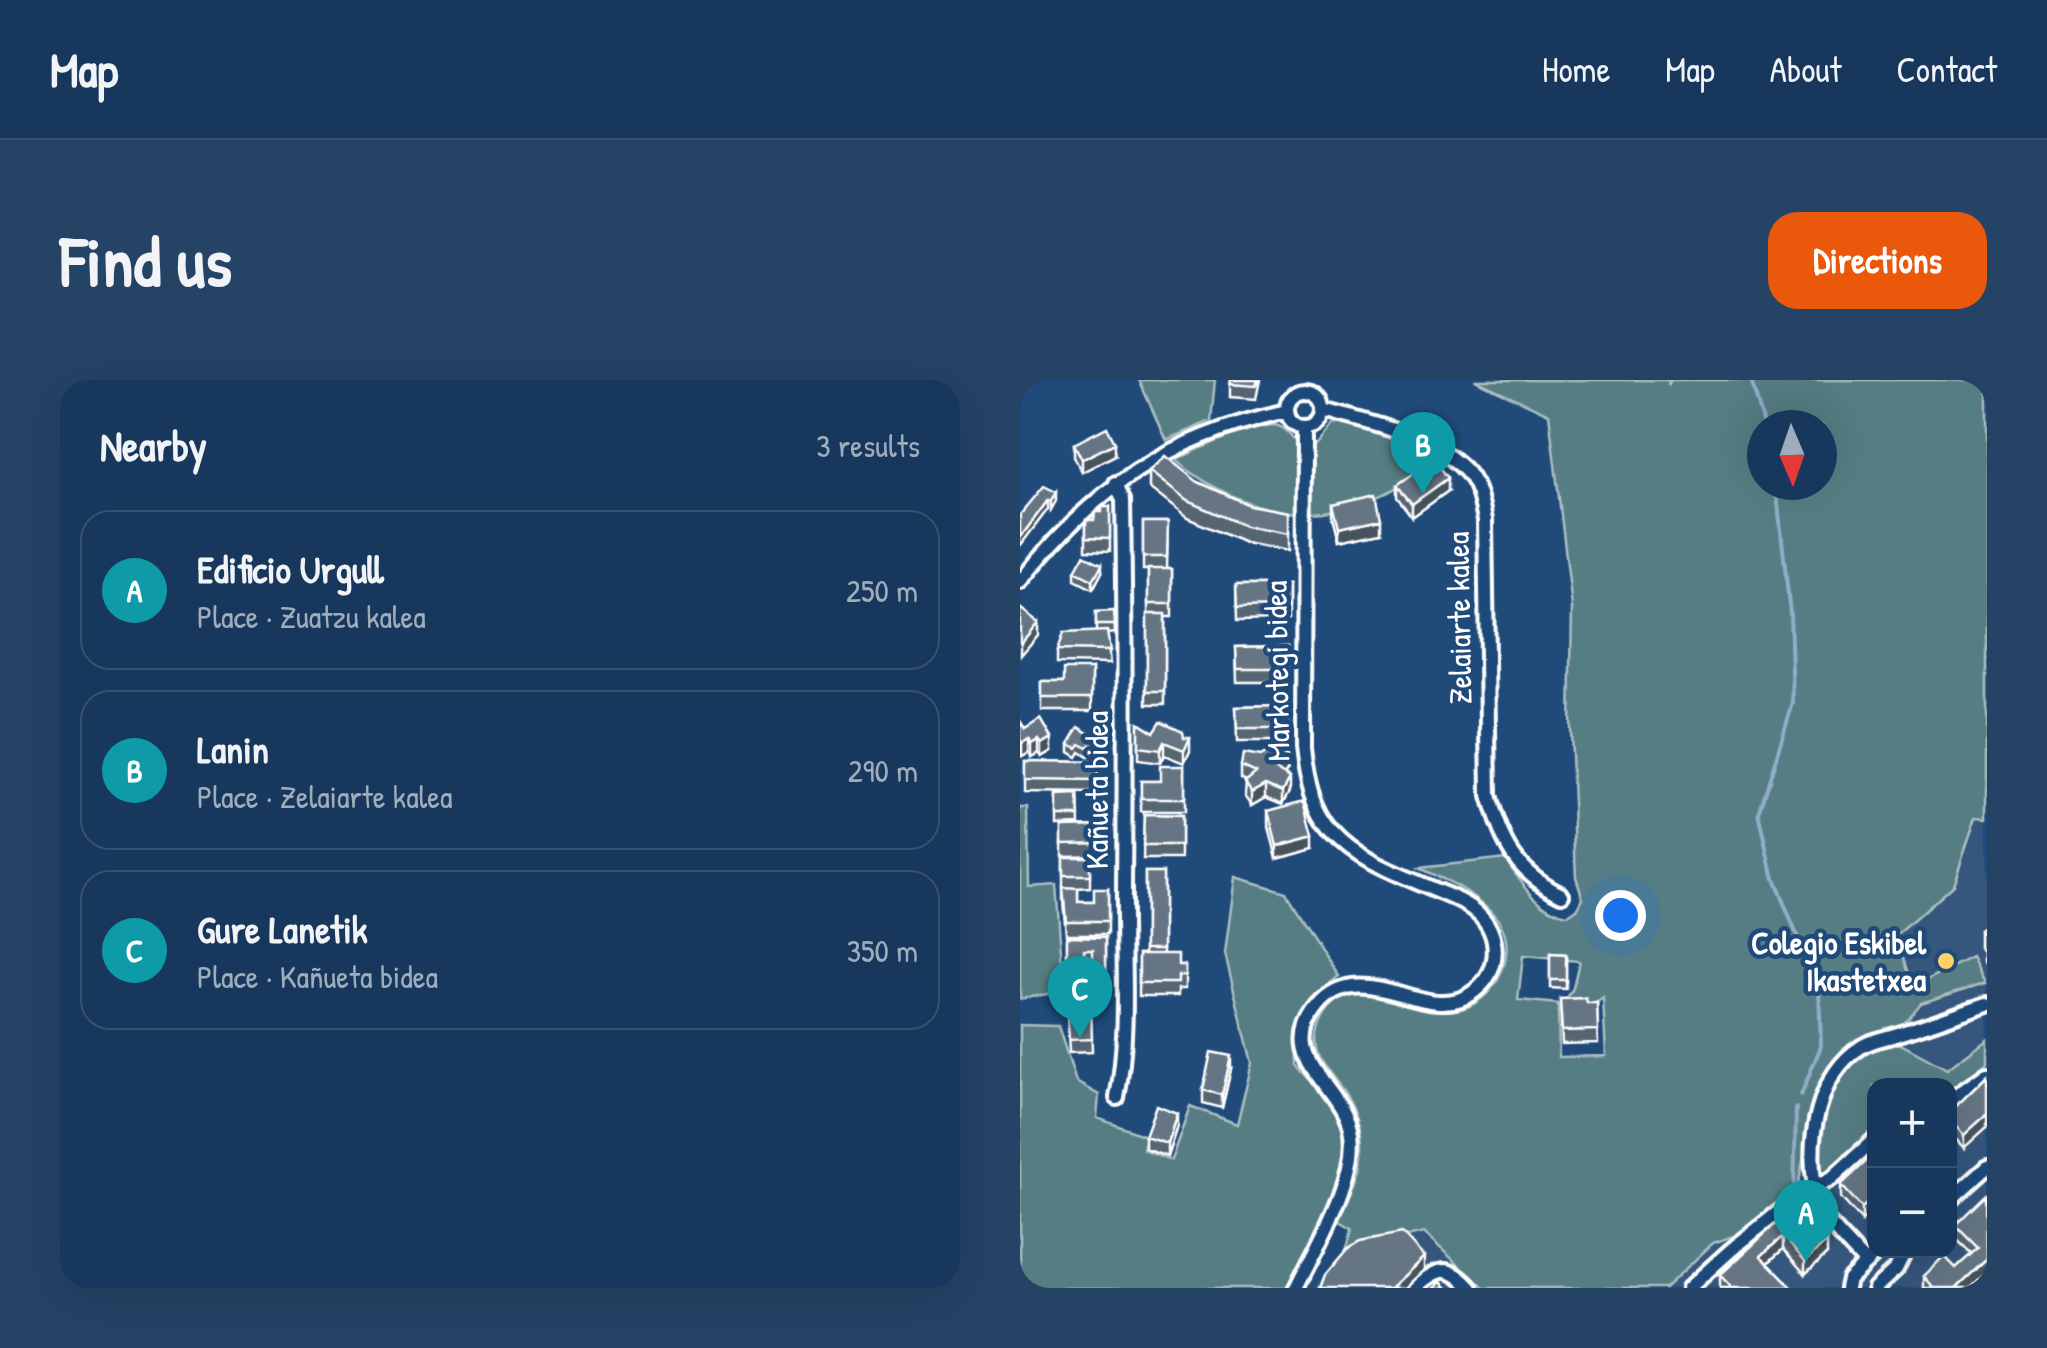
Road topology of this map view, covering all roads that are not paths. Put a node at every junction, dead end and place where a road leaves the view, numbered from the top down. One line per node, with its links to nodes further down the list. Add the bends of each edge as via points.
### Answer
1 (1293, 386): 2 (street, via 1313,392); 3 (street)
2 (1324, 410): 4 (street, via 1320,421); 7 (street, Zelaiarte kalea, via 1432,446 1464,468 1479,492 1485,520 1489,796 1514,858 1537,882)
3 (1287, 411): 4 (street); 5 (street, via 1212,431)
4 (1304, 427): 21 (street, Markotegi bidea, via 1307,781 1332,831 1359,854 1468,905 1491,929 1495,962 1487,980 1463,999 1446,1002 1353,985 1322,1001 1312,1015 1306,1050 1345,1112 1352,1154 1348,1177)
5 (1116, 483): 6 (street); 11 (street, Kañueta bidea, via 1124,500 1126,650)
6 (1020, 582)
7 (1562, 894)
8 (1987, 1004): 14 (street, via 1862,1046 1836,1070 1815,1129)
9 (1987, 1074): 10 (street)
10 (1957, 1095)
11 (1116, 1098)
12 (1867, 1146): 14 (street)
13 (1987, 1166): 15 (street)
14 (1814, 1187): 24 (street)
15 (1957, 1194)
16 (1814, 1207): 19 (street)
17 (1870, 1258): 19 (street)
18 (1898, 1258): 20 (street)
19 (1866, 1262): 25 (street)
20 (1883, 1286)
21 (1296, 1288)
22 (1414, 1288): 23 (street, via 1448,1270)
23 (1471, 1288)
24 (1690, 1288)
25 (1847, 1288)

